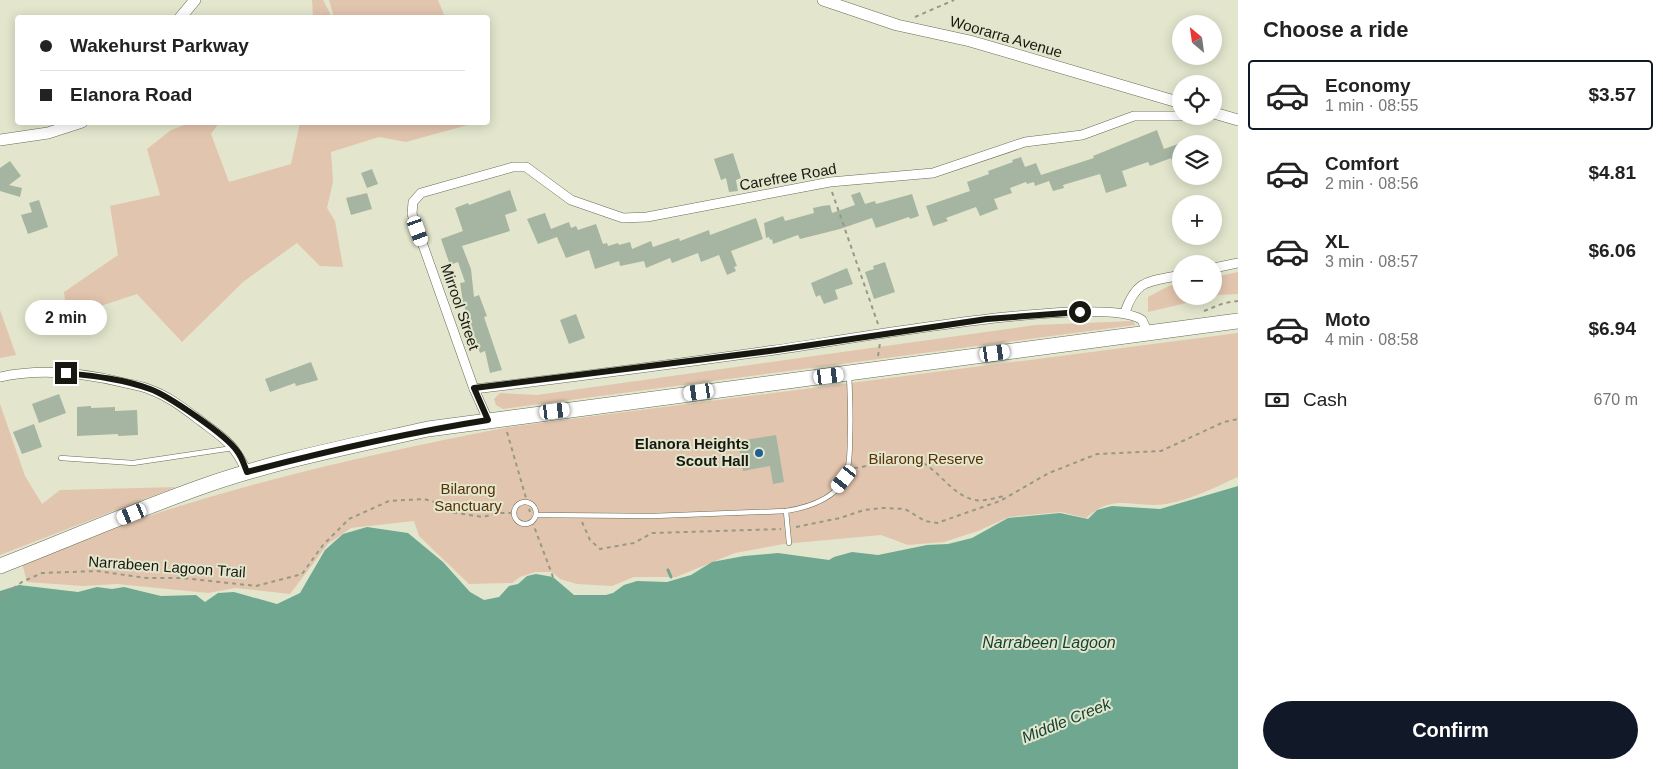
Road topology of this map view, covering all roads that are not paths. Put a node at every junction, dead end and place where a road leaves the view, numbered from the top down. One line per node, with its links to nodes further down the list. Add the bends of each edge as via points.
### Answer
1 (195, 0): 3 (street)
2 (823, 0): 4 (street, Woorarra Avenue, via 897,25 970,41)
3 (182, 15)
4 (1172, 100)
5 (1222, 115): 7 (street)
6 (1172, 116): 10 (street, Carefree Road, via 1134,116 1082,135 1018,144 933,173 830,182 647,217 623,218 571,200 526,167 513,167 421,193)
7 (1238, 120)
8 (73, 125): 9 (street, via 48,133)
9 (0, 140)
10 (413, 202): 19 (street, Mirrool Street, via 412,214)
11 (1238, 263): 12 (street)
12 (1222, 266)
13 (1172, 277): 14 (street, via 1146,282 1137,288)
14 (1125, 312): 16 (street, via 1142,320); 19 (street, via 1091,311 987,319 757,353)
15 (1238, 321): 16 (main road)
16 (1148, 333): 17 (main road)
17 (848, 373): 20 (main road); 24 (lane, via 851,410 848,469 844,479 821,501)
18 (0, 377): 21 (street, via 20,372 66,373 150,389 177,403)
19 (474, 388): 20 (street, Mirrool Street)
20 (495, 419): 23 (main road, via 339,448)
21 (234, 448): 22 (lane, via 133,463); 23 (street)
22 (61, 458)
23 (247, 472): 27 (main road)
24 (786, 511): 25 (lane, via 653,516); 26 (lane)
25 (536, 515): 25 (lane, via 535,508 528,502 518,504 514,513 522,524 532,522)
26 (789, 543)
27 (0, 566)

